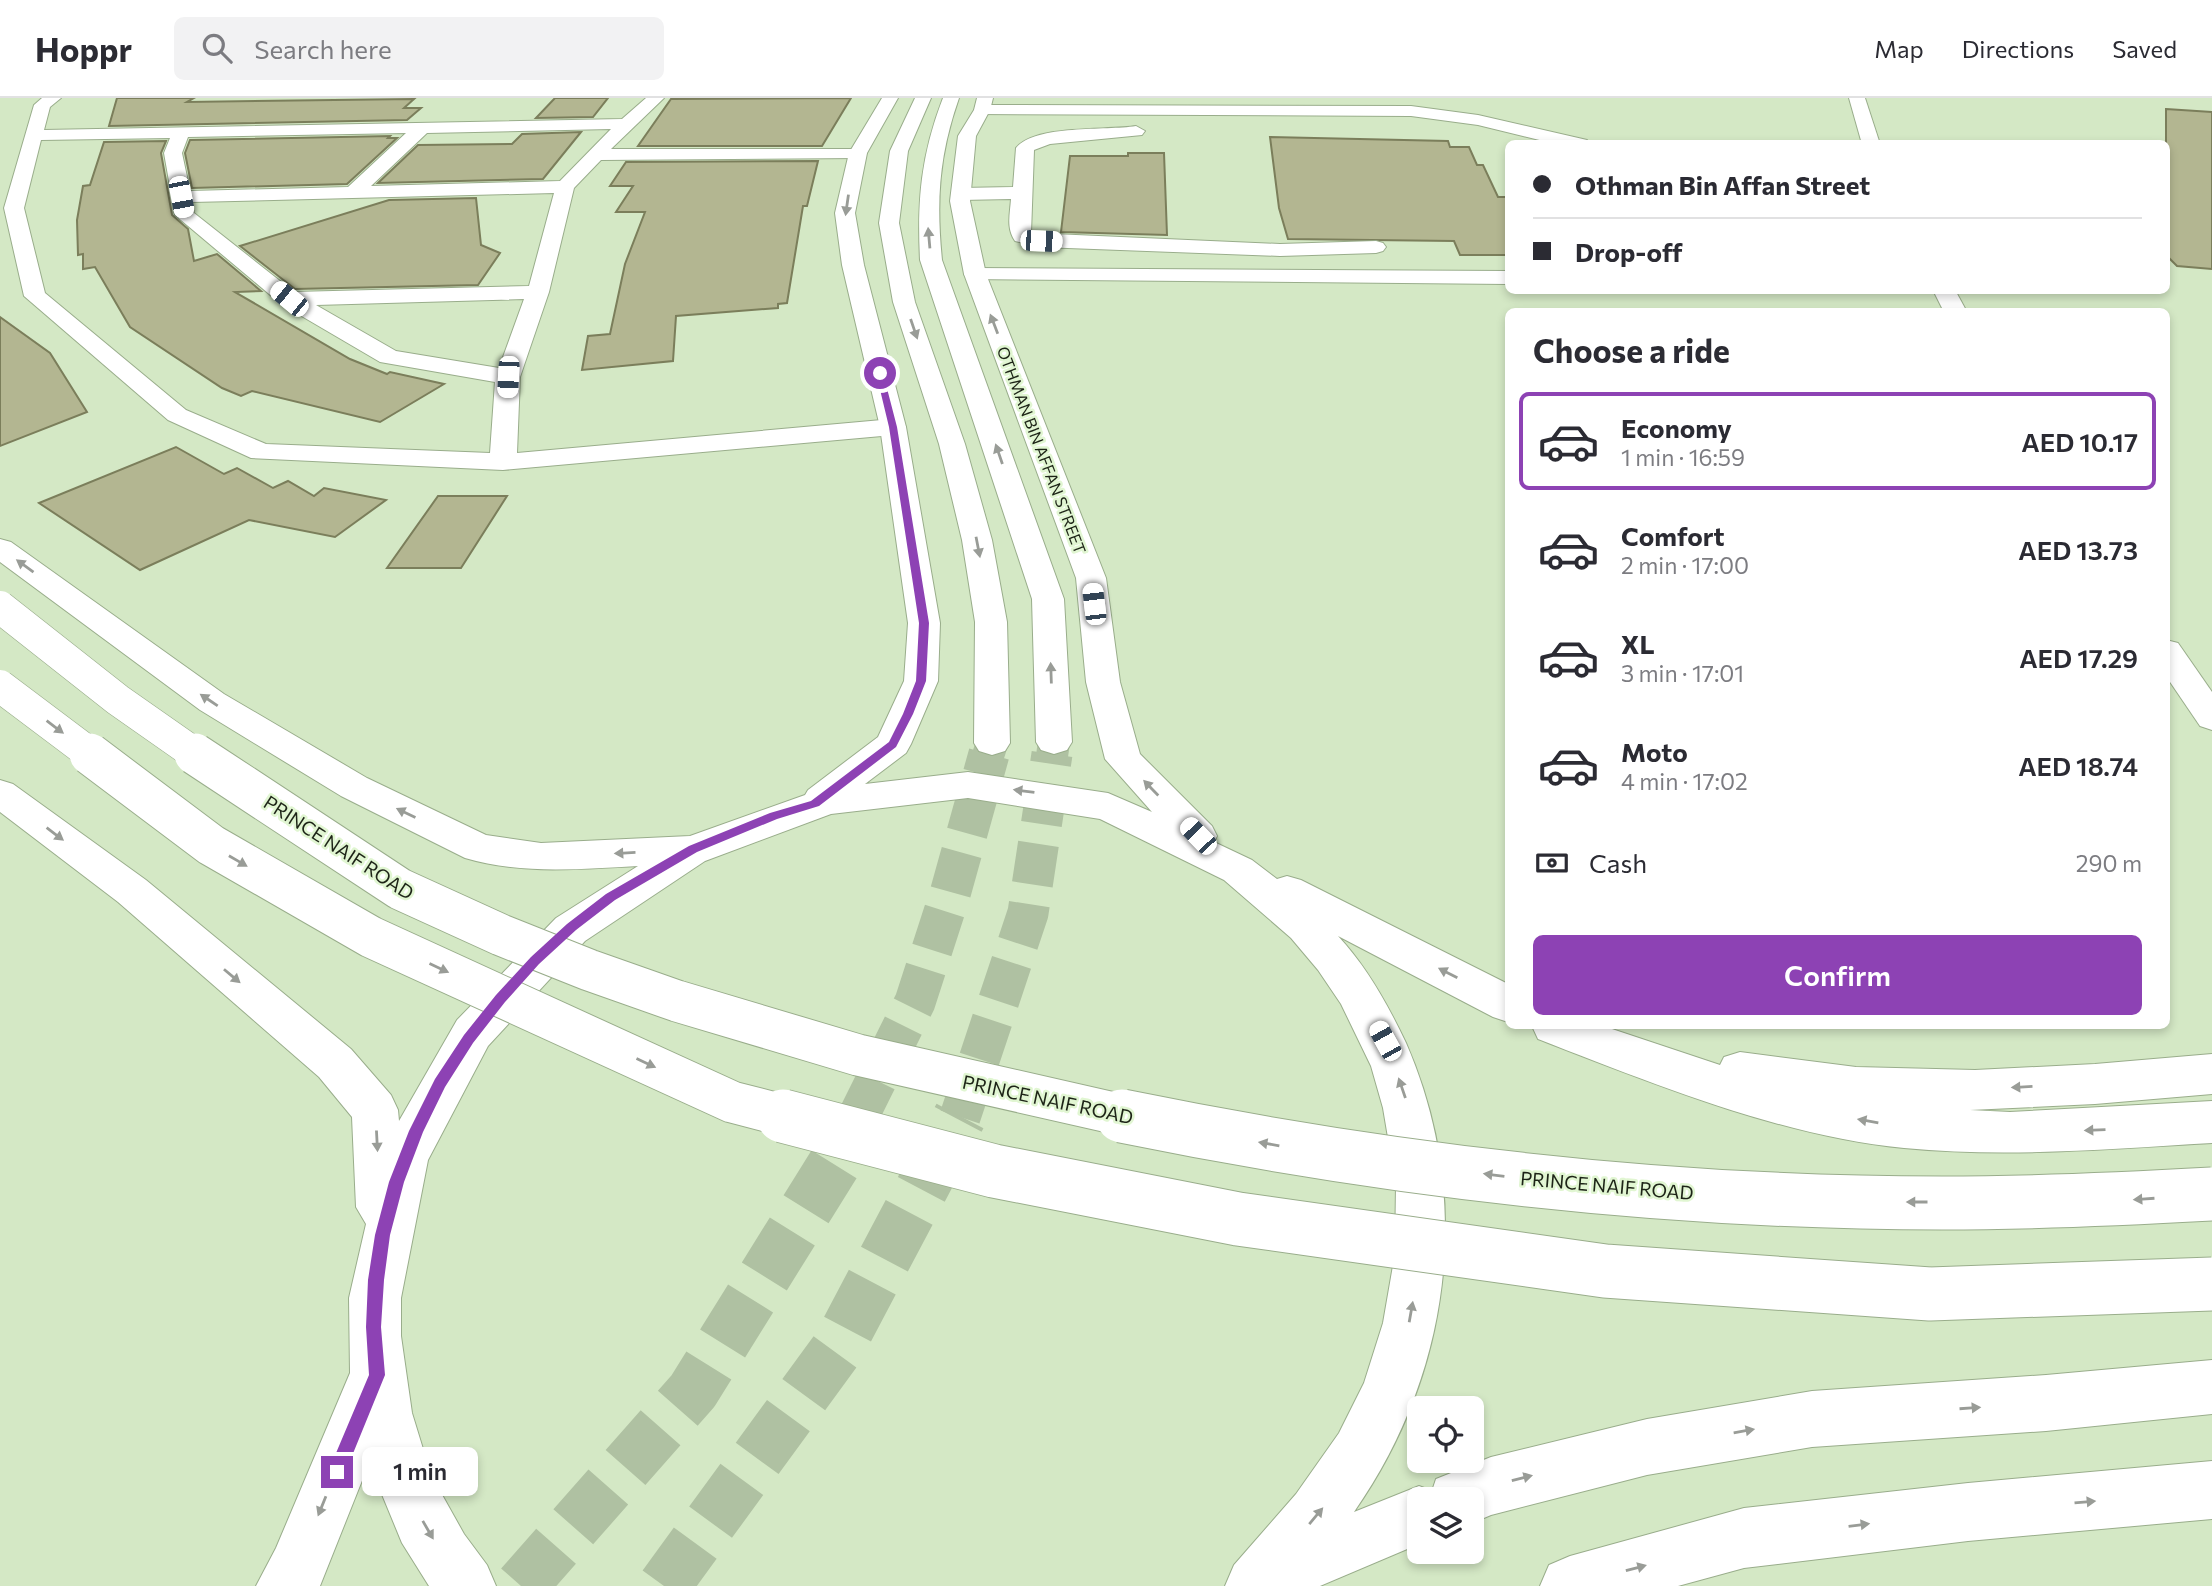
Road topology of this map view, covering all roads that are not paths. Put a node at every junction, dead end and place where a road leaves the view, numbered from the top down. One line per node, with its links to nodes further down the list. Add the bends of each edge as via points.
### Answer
1 (52, 98): 14 (main road, via 42,105)
2 (656, 98): 10 (main road)
3 (890, 98): 17 (main road)
4 (923, 98): 38 (main road, one-way to 38, via 899,152 889,223 904,302 952,444 976,540 991,622)
5 (951, 98): 37 (main road, OTHMAN BIN AFFAN STREET, one-way to 5, via 1048,599 931,260 929,164)
6 (1857, 98): 16 (main road)
7 (984, 104): 15 (main road, via 1411,111 1478,120); 22 (main road, OTHMAN BIN AFFAN STREET, via 967,136)
8 (320, 114): 12 (main road)
9 (1144, 121): 21 (main road, via 1142,130 1131,133 1032,143 1025,148)
10 (626, 124): 11 (main road); 18 (main road)
11 (422, 128): 12 (main road); 20 (main road)
12 (300, 130): 13 (main road)
13 (181, 132): 14 (main road); 23 (main road, via 173,153)
14 (34, 135): 31 (main road, via 14,208 35,296 177,415 261,452)
15 (1564, 140)
16 (1870, 140)
17 (858, 153): 18 (main road); 30 (main road, one-way to 30, via 845,213 853,265)
18 (596, 155): 19 (main road)
19 (565, 187): 20 (main road); 27 (main road)
20 (354, 192): 23 (main road)
21 (1024, 193): 22 (main road); 24 (main road, via 1019,228 1027,239 1280,250)
22 (961, 194): 25 (main road, OTHMAN BIN AFFAN STREET)
23 (181, 197): 28 (main road, via 185,215)
24 (1376, 247)
25 (975, 274): 26 (main road); 42 (main road, OTHMAN BIN AFFAN STREET, one-way to 25, via 1123,759 1103,682 1091,578)
26 (1505, 278)
27 (538, 292): 28 (main road); 29 (main road)
28 (289, 299): 29 (main road, via 389,358)
29 (508, 377): 31 (main road)
30 (893, 427): 31 (main road); 40 (main road, via 924,623 921,681 893,744)
31 (503, 461)
32 (0, 548): 41 (main road, one-way to 32, via 541,857 479,848 354,787 212,702)
33 (0, 607): 48 (main road, PRINCE NAIF ROAD, one-way to 33, bridge, via 2114,1201 1843,1203 1590,1187 1271,1145 1024,1096 779,1034 586,969 408,895 156,727)
34 (2170, 656): 36 (main road)
35 (0, 686): 50 (main road, one-way to 50, bridge, via 211,845 371,937 732,1102 994,1171 1238,1219 1605,1271 1930,1294)
36 (2212, 718)
37 (1054, 742)
38 (992, 743)
39 (0, 793): 49 (main road, one-way to 49, via 132,891 343,1073 375,1110)
40 (815, 804): 41 (main road, via 763,819); 42 (main road, one-way to 40, via 1134,816 1057,796 1001,788 908,788)
41 (693, 849): 49 (main road, via 571,927 500,998 440,1083 416,1131)
42 (1216, 855): 43 (main road, one-way to 42); 58 (main road, one-way to 42, via 1328,1502 1376,1420 1406,1336 1421,1255 1421,1178 1408,1106 1385,1041 1352,983 1313,933 1266,890)
43 (1505, 1002)
44 (1561, 1029): 47 (main road, one-way to 44, via 2010,1133 1902,1127 1793,1108)
45 (1570, 1029): 46 (main road, one-way to 45, via 2002,1088 1924,1090 1848,1085 1756,1075)
46 (2212, 1074)
47 (2212, 1122)
48 (2212, 1194)
49 (382, 1235): 51 (main road, via 374,1327)
50 (2212, 1284)
51 (377, 1375): 59 (main road, one-way to 59); 60 (main road, one-way to 60, via 390,1441 414,1504 449,1566)
52 (2212, 1387): 53 (main road)
53 (2046, 1403): 54 (main road); 55 (main road, one-way to 53, via 1647,1447 1812,1419)
54 (2212, 1406)
55 (1484, 1489)
56 (2212, 1490): 61 (main road, one-way to 56, via 1744,1538)
57 (1407, 1520): 58 (main road)
58 (1258, 1583)
59 (286, 1586)
60 (466, 1586)
61 (1570, 1586)

